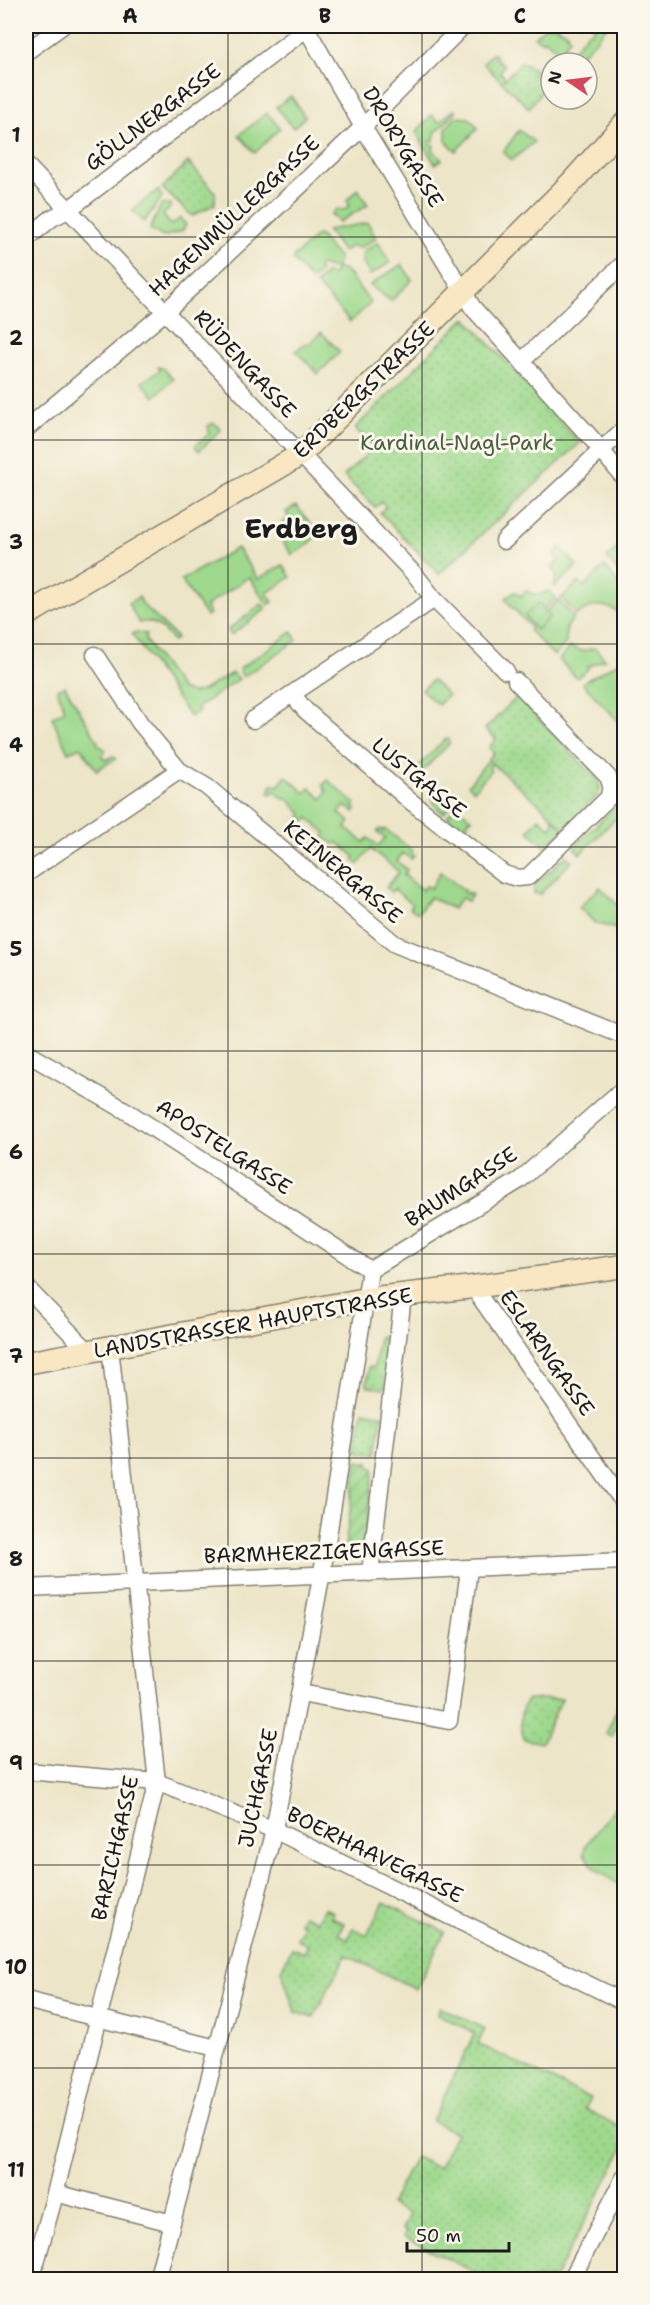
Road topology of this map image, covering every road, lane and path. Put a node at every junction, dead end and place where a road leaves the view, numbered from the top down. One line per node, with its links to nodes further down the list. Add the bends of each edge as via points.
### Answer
1 (62, 26): 4 (street)
2 (463, 26): 6 (street, HAGENMÜLLERGASSE)
3 (306, 27): 6 (street, DRORYGASSE); 8 (street, GÖLLNERGASSE)
4 (26, 52)
5 (624, 124): 11 (street, ERDBERGSTRASSE)
6 (363, 127): 11 (street, DRORYGASSE); 12 (street, HAGENMÜLLERGASSE)
7 (26, 165): 8 (street, RÜDENGASSE)
8 (68, 210): 9 (street, GÖLLNERGASSE); 12 (street, RÜDENGASSE)
9 (26, 239)
10 (624, 263): 13 (street)
11 (463, 292): 13 (street, DRORYGASSE); 17 (street, ERDBERGSTRASSE)
12 (165, 312): 14 (street, HAGENMÜLLERGASSE); 17 (street, RÜDENGASSE)
13 (522, 361): 16 (street, DRORYGASSE)
14 (26, 429)
15 (624, 429): 16 (street)
16 (601, 451): 18 (street, DRORYGASSE); 19 (street)
17 (300, 455): 20 (street, RÜDENGASSE); 21 (street, ERDBERGSTRASSE)
18 (624, 478)
19 (504, 541)
20 (434, 599): 23 (street); 27 (street, RÜDENGASSE, via 611,784 609,797)
21 (26, 614)
22 (95, 655): 25 (street, KEINERGASSE, via 140,723)
23 (293, 695): 24 (street); 27 (street, LUSTGASSE, via 408,800 504,874)
24 (253, 720)
25 (179, 770): 26 (street); 28 (street, KEINERGASSE, via 207,787 395,944)
26 (26, 874)
27 (528, 877)
28 (624, 1036)
29 (26, 1053): 32 (street, APOSTELGASSE, via 128,1112)
30 (624, 1088): 32 (street, BAUMGASSE, via 520,1180)
31 (624, 1266): 34 (street, LANDSTRASSER HAUPTSTRASSE)
32 (370, 1270): 36 (street)
33 (26, 1287): 37 (street)
34 (473, 1287): 35 (street, LANDSTRASSER HAUPTSTRASSE); 39 (street, ESLARNGASSE)
35 (403, 1296): 36 (street, LANDSTRASSER HAUPTSTRASSE); 42 (street)
36 (366, 1299): 37 (street, LANDSTRASSER HAUPTSTRASSE); 43 (street, JUCHGASSE)
37 (99, 1349): 38 (street, LANDSTRASSER HAUPTSTRASSE); 44 (street, BARICHGASSE)
38 (26, 1363)
39 (624, 1503)
40 (624, 1561): 41 (street, BARMHERZIGENGASSE)
41 (469, 1569): 42 (street, BARMHERZIGENGASSE); 46 (street, via 449,1721)
42 (370, 1573): 43 (street, BARMHERZIGENGASSE)
43 (322, 1574): 44 (street, BARMHERZIGENGASSE); 46 (street, JUCHGASSE)
44 (136, 1582): 45 (street, BARMHERZIGENGASSE); 48 (street, BARICHGASSE)
45 (26, 1588)
46 (301, 1693): 49 (street, JUCHGASSE)
47 (26, 1771): 48 (street, BOERHAAVEGASSE)
48 (157, 1782): 49 (street, BOERHAAVEGASSE); 52 (street, BARICHGASSE)
49 (274, 1830): 51 (street, BOERHAAVEGASSE); 53 (street, JUCHGASSE)
50 (26, 2001): 52 (street)
51 (624, 2002)
52 (97, 2018): 53 (street); 55 (street, BARICHGASSE)
53 (216, 2048): 56 (street, JUCHGASSE)
54 (624, 2178): 59 (street)
55 (55, 2193): 56 (street); 57 (street, BARICHGASSE)
56 (172, 2223): 58 (street, JUCHGASSE)
57 (31, 2280)
58 (157, 2280)
59 (570, 2280)

